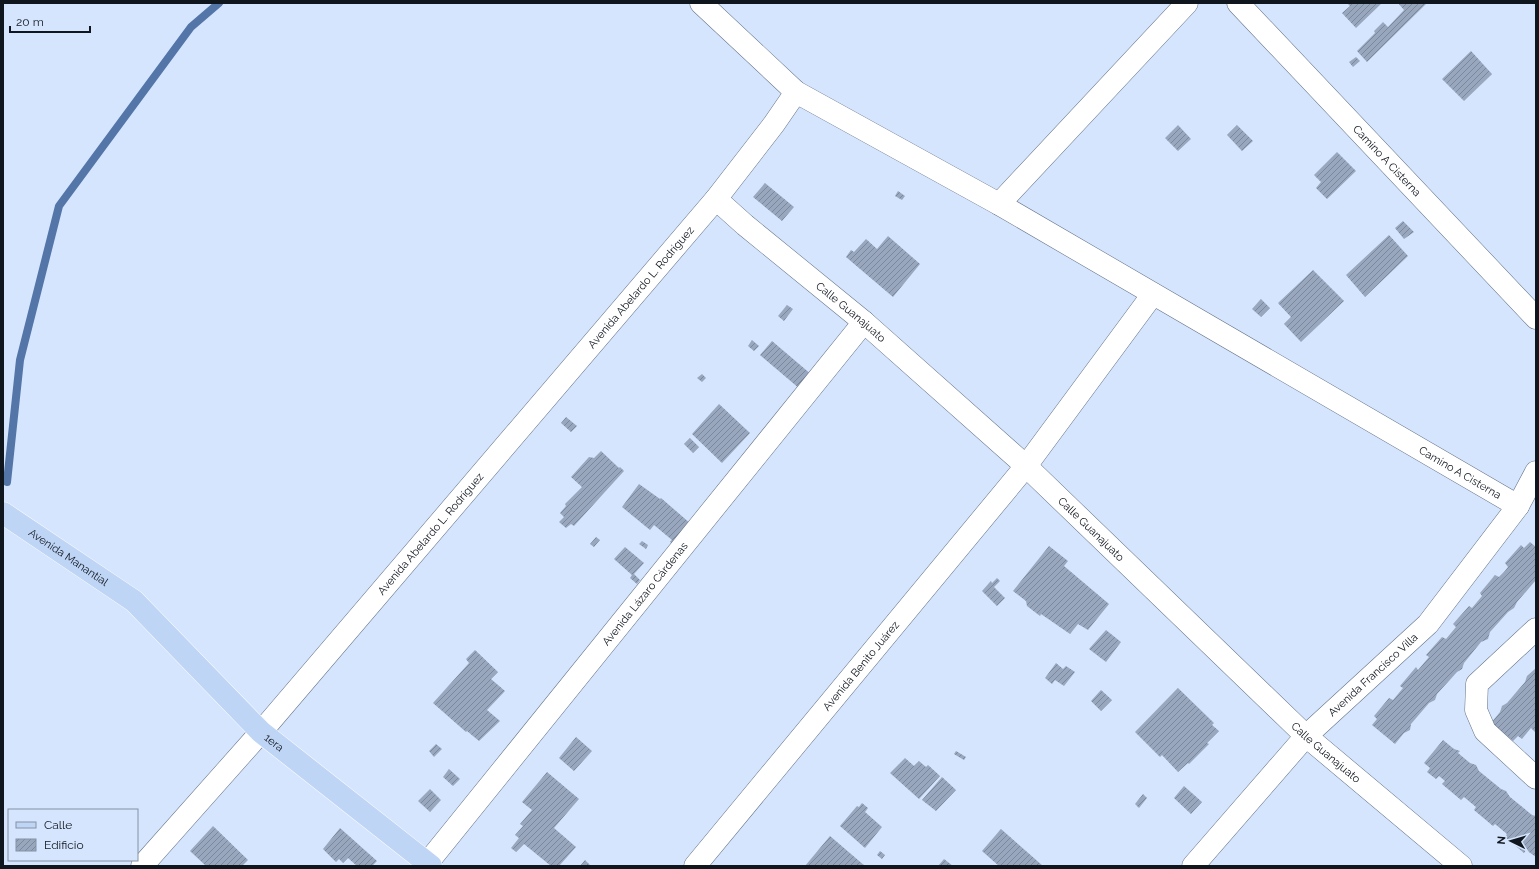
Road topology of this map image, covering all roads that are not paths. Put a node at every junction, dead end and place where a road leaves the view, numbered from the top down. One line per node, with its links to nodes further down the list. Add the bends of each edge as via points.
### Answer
1 (701, 3): 4 (street, Camino A Cisterna)
2 (1188, 3): 6 (street)
3 (1238, 3): 8 (street, Camino A Cisterna)
4 (796, 92): 5 (street, Avenida Abelardo L. Rodríguez); 6 (street, Camino A Cisterna)
5 (716, 199): 9 (street, Calle Guanajuato); 16 (street, Avenida Abelardo L. Rodríguez)
6 (999, 204): 7 (street, Camino A Cisterna)
7 (1153, 294): 10 (street, Avenida Benito Juárez); 12 (street, Camino A Cisterna)
8 (1536, 318)
9 (864, 322): 10 (street, Calle Guanajuato); 19 (street, Avenida Lázaro Cárdenas)
10 (1026, 466): 17 (street, Calle Guanajuato); 21 (street, Avenida Benito Juárez)
11 (1536, 472): 12 (street, Avenida Francisco Villa)
12 (1518, 506): 17 (street, Avenida Francisco Villa, via 1428,624)
13 (3, 513): 14 (main road, Avenida Manantial)
14 (134, 601): 16 (main road, 1era)
15 (1536, 629): 18 (street, via 1476,684 1476,710 1485,731)
16 (261, 732): 19 (main road, 1era); 20 (street, Avenida Abelardo L. Rodríguez)
17 (1306, 736): 22 (street, Avenida Francisco Villa); 23 (street, Calle Guanajuato)
18 (1536, 778)
19 (428, 865)
20 (142, 866)
21 (695, 866)
22 (1193, 866)
23 (1461, 866)

